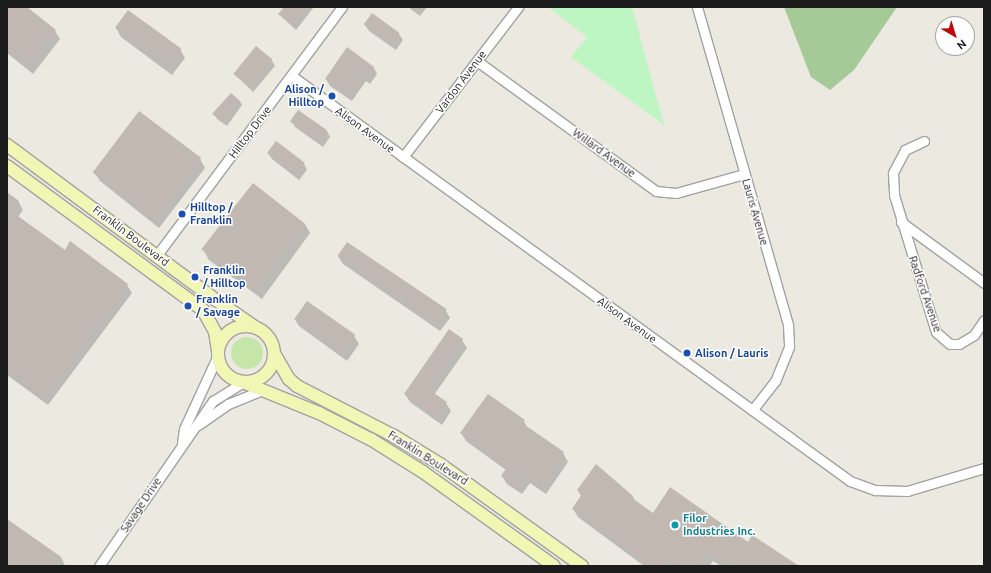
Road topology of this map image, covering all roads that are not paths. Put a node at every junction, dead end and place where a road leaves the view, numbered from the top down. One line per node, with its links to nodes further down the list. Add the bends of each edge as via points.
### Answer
1 (342, 7): 5 (street, Hilltop Drive)
2 (518, 7): 4 (street, Vardon Avenue)
3 (697, 7): 10 (street, Lauris Avenue)
4 (477, 61): 8 (street, Vardon Avenue); 10 (street, Willard Avenue, via 656,191 676,193)
5 (292, 76): 8 (street, Alison Avenue); 12 (street, Hilltop Drive)
6 (924, 141): 11 (street, Radford Avenue, via 905,150 892,174)
7 (7, 145): 12 (main road, Franklin Boulevard)
8 (403, 157): 20 (street, Alison Avenue)
9 (7, 166): 16 (main road, Franklin Boulevard, via 203,310 215,332)
10 (744, 174): 20 (street, Lauris Avenue, via 788,325 789,347 775,381)
11 (901, 222): 13 (street, Radford Avenue); 14 (street, Radford Avenue, via 936,332 950,344 966,341 974,335)
12 (157, 255): 15 (main road, Franklin Boulevard)
13 (984, 283)
14 (984, 320)
15 (256, 327): 16 (main road, via 238,327 230,331 223,338); 17 (main road, via 270,338)
16 (218, 353): 18 (main road, via 223,370); 22 (street, Savage Drive, via 184,429)
17 (275, 355): 18 (main road, via 268,372 262,378); 26 (main road, Franklin Boulevard, via 289,379 297,386 394,436 440,464)
18 (243, 383): 19 (main road, Franklin Boulevard); 21 (street, Savage Drive, via 213,401)
19 (262, 390): 21 (street, via 228,404); 25 (main road, Franklin Boulevard, via 319,413 372,440 423,472)
20 (752, 410): 23 (street, Alison Avenue, via 850,481 875,490 907,492)
21 (196, 426): 22 (street, Savage Drive)
22 (182, 444): 24 (street, Savage Drive)
23 (984, 468)
24 (99, 566)
25 (554, 566)
26 (582, 566)

